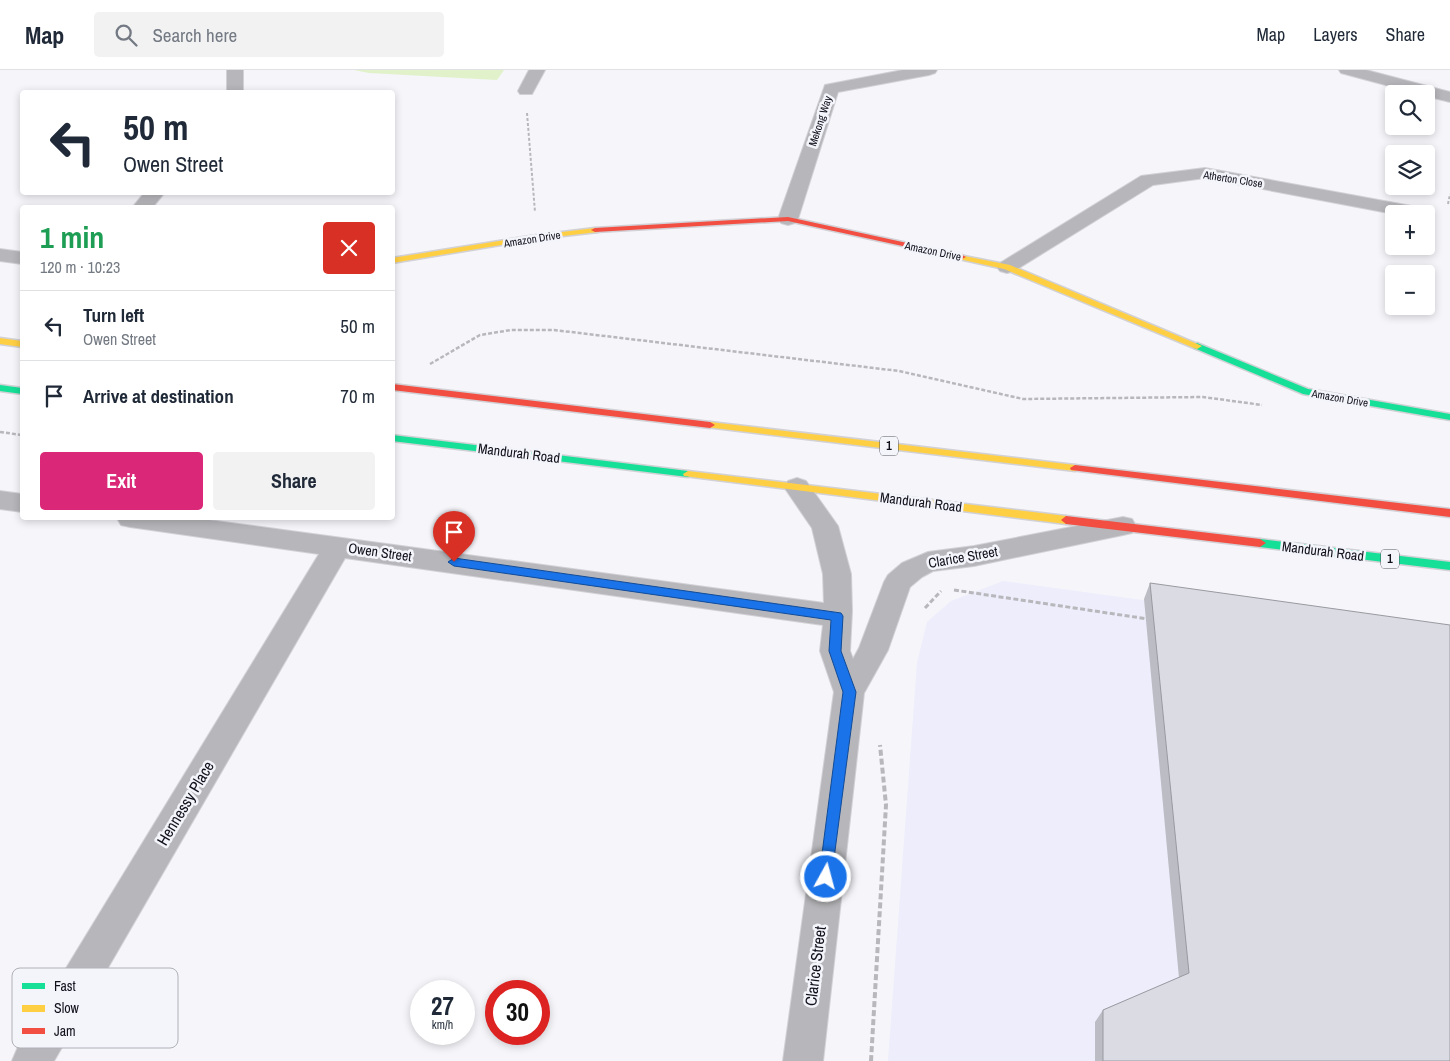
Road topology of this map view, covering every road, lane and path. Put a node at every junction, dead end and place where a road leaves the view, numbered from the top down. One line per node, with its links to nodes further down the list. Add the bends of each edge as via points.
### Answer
1 (235, 70): 5 (street)
2 (537, 70): 6 (street)
3 (929, 70): 11 (street, Mekong Way, via 831,88)
4 (1347, 70): 7 (street)
5 (235, 90)
6 (526, 92): 12 (path)
7 (1450, 96)
8 (153, 195): 9 (street)
9 (144, 205)
10 (1385, 207): 16 (street, Atherton Close, via 1205,173 1148,180)
11 (788, 219): 12 (main road, Amazon Drive, via 615,227); 16 (main road, Amazon Drive)
12 (536, 237): 15 (main road, Amazon Drive)
13 (0, 255): 14 (street)
14 (20, 258)
15 (395, 260)
16 (1007, 267): 23 (main road, Amazon Drive, via 1306,392)
17 (0, 341): 18 (main road)
18 (20, 344)
19 (0, 388): 21 (main road)
20 (396, 388): 22 (path, via 407,376 480,335 511,330 554,330 899,371 1023,399 1203,397); 30 (main road, 1)
21 (20, 391)
22 (1263, 405)
23 (1450, 417)
24 (0, 432): 25 (path)
25 (20, 435)
26 (395, 438): 27 (main road, Mandurah Road / 1)
27 (797, 487): 32 (main road, Mandurah Road / 1); 38 (street, Clarice Street, via 825,526 837,574)
28 (0, 500): 29 (street)
29 (20, 503)
30 (1450, 513)
31 (145, 520): 33 (street, Owen Street)
32 (1123, 526): 34 (main road, Mandurah Road / 1); 40 (street, Clarice Street, via 928,562 912,570 898,582 873,650)
33 (338, 546): 38 (street, Owen Street); 42 (street, Hennessy Place)
34 (1450, 566)
35 (944, 588): 37 (path)
36 (953, 590): 39 (path)
37 (918, 614)
38 (837, 616): 40 (street, Clarice Street, via 835,651)
39 (1154, 619)
40 (849, 692): 45 (street, Clarice Street)
41 (879, 743): 46 (path, via 886,805)
42 (87, 968)
43 (40, 1048): 44 (street, Hennessy Place)
44 (32, 1061)
45 (803, 1061)
46 (871, 1061)

